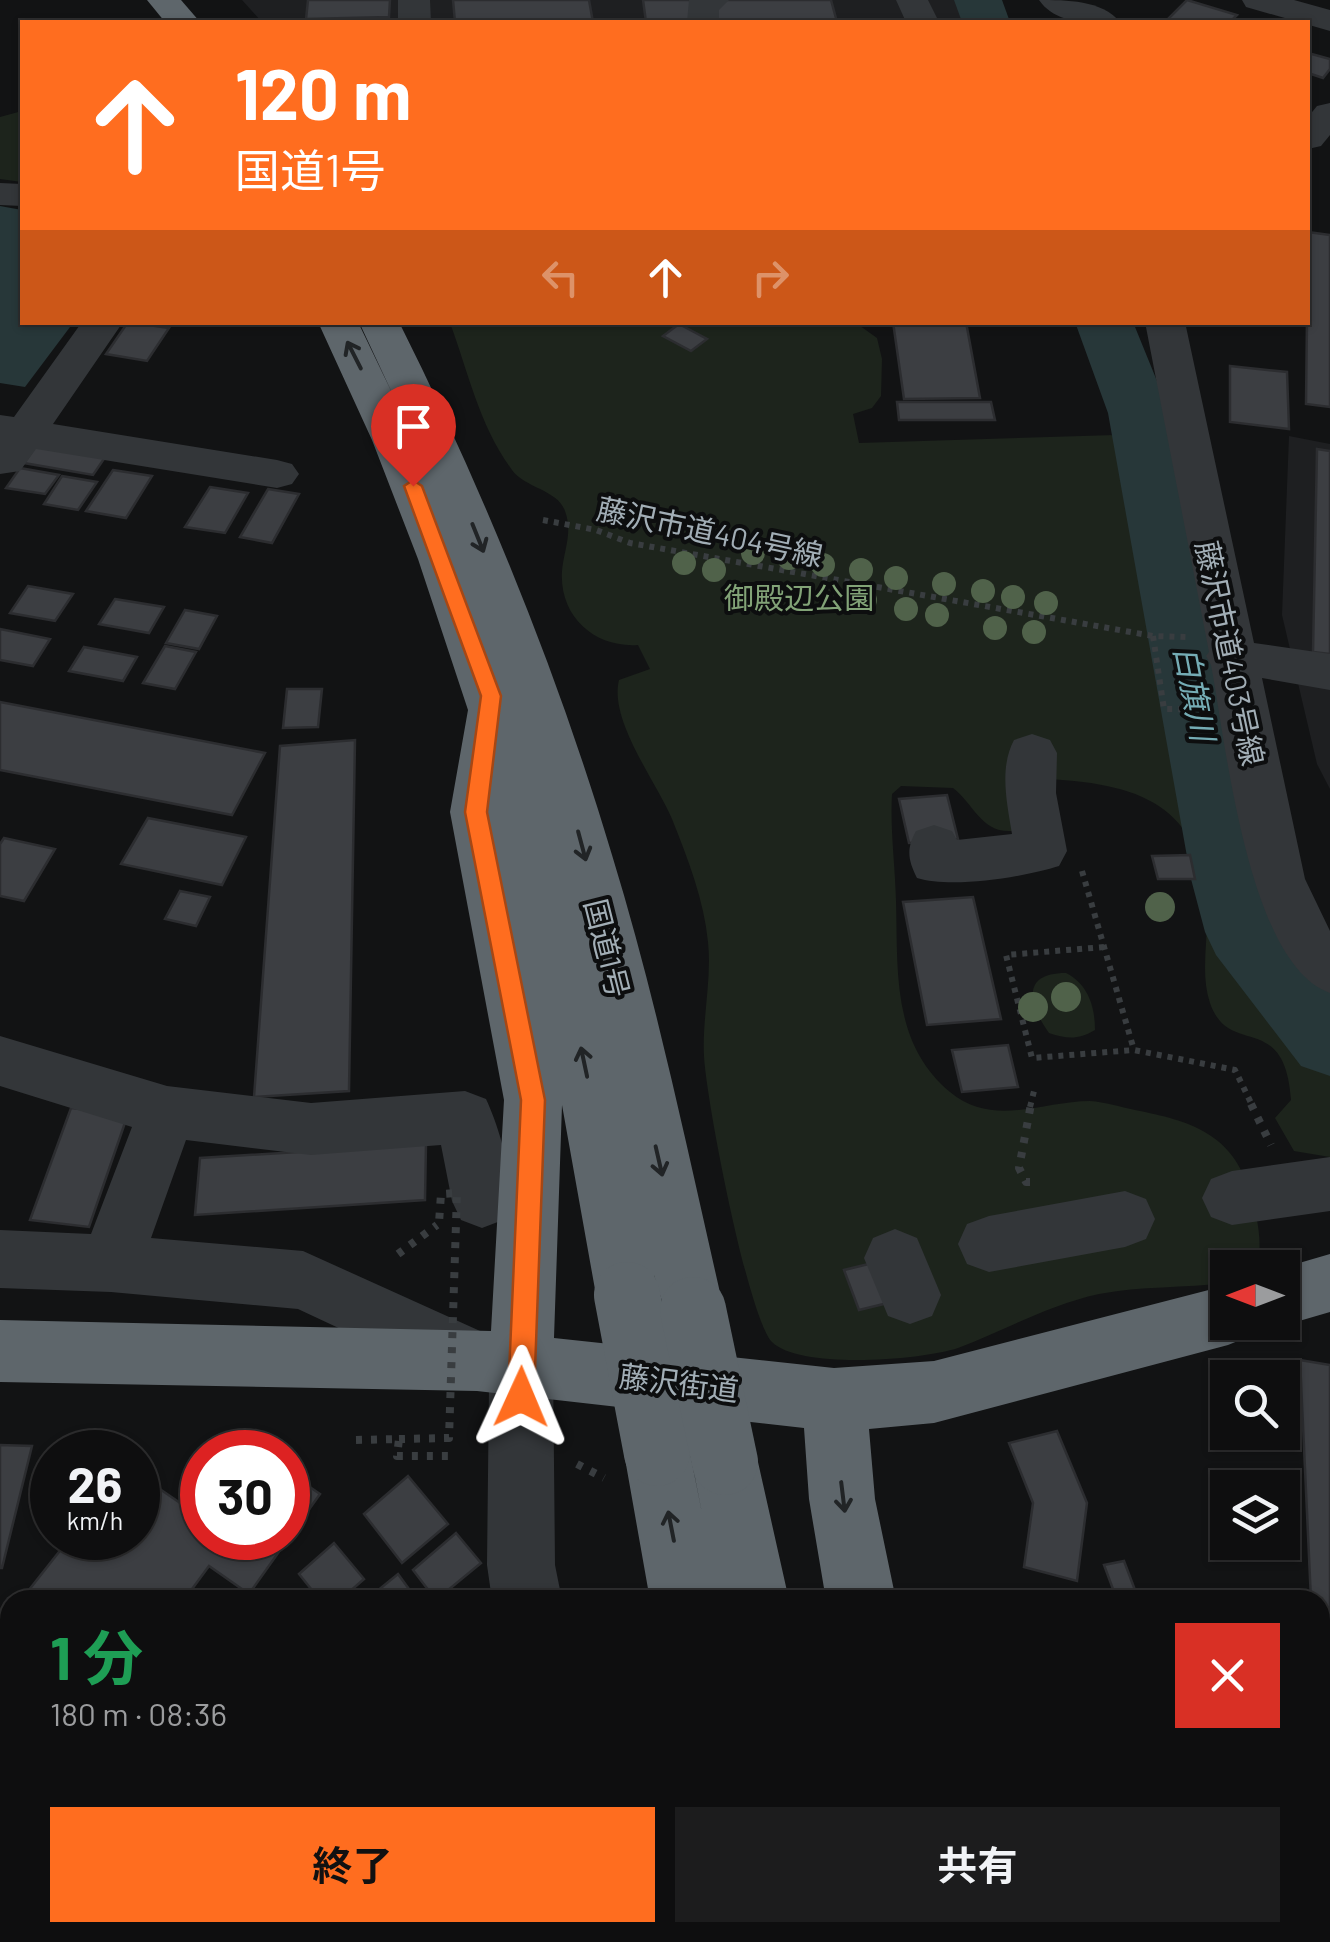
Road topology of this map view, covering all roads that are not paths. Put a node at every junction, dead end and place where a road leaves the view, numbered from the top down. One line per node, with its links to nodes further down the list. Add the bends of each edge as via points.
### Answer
1 (128, 0): 7 (highway)
2 (163, 0): 8 (highway)
3 (713, 0): 9 (street, via 702,4)
4 (1024, 0): 10 (street)
5 (1055, 0): 11 (street)
6 (1258, 0): 12 (street)
7 (144, 20)
8 (181, 20)
9 (703, 20)
10 (1047, 20)
11 (1098, 20)
12 (1330, 22)
13 (101, 325): 17 (street)
14 (340, 325): 21 (highway, 国道1号, one-way to 14, via 426,516)
15 (379, 325): 42 (highway, 国道1号, one-way to 42, bridge, via 468,513 569,798 646,1101)
16 (1166, 325): 19 (street, 藤沢市道403号線)
17 (8, 443): 18 (street)
18 (277, 474)
19 (1230, 656): 20 (street); 24 (street, 藤沢市道403号線, via 1279,879 1303,937)
20 (1330, 672)
21 (491, 696): 38 (highway, via 476,812 533,1100); 41 (highway, 国道1号, one-way to 21, bridge, via 631,1465 628,1295 554,924)
22 (1032, 753): 23 (street, via 1041,850 936,862)
23 (934, 845)
24 (1330, 970)
25 (0, 1061): 26 (street)
26 (167, 1112): 29 (street, via 311,1128 465,1116); 33 (street)
27 (1311, 1186): 28 (street)
28 (1232, 1198)
29 (482, 1200)
30 (1125, 1219): 31 (street)
31 (989, 1244)
32 (0, 1259): 33 (street)
33 (112, 1262): 38 (street, via 303,1280)
34 (1330, 1283): 35 (highway)
35 (1300, 1292)
36 (1210, 1319): 39 (highway, 藤沢街道, via 934,1392)
37 (0, 1351): 38 (highway, 藤沢街道)
38 (499, 1362): 39 (highway, 藤沢街道); 40 (street)
39 (834, 1400): 43 (highway, one-way to 43)
40 (510, 1588)
41 (681, 1590)
42 (752, 1590)
43 (859, 1590)

